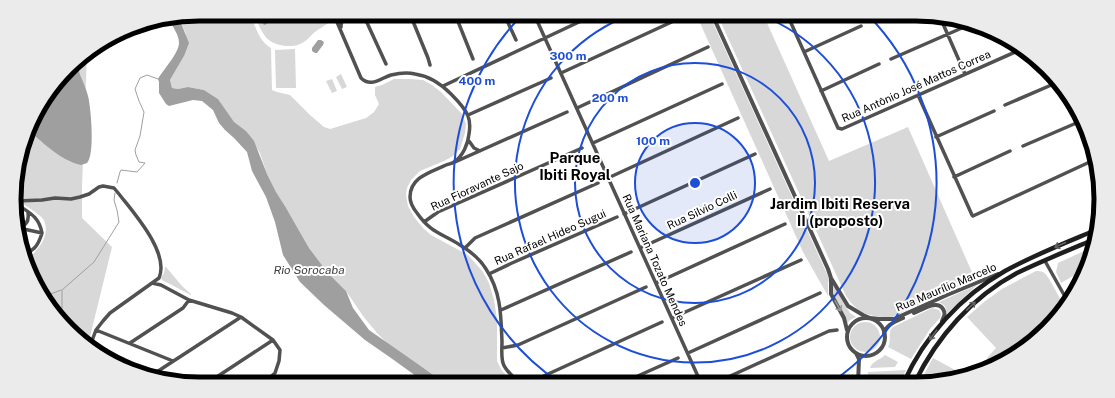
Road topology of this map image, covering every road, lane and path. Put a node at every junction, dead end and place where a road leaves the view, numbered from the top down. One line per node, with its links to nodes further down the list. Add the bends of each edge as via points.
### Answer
1 (337, 21): 15 (street)
2 (342, 21): 15 (street)
3 (367, 21): 24 (street)
4 (413, 21): 26 (street)
5 (458, 21): 22 (street)
6 (507, 21): 18 (street)
7 (537, 21): 17 (street, Rua Mariana Tozato Mendes)
8 (581, 21): 17 (street)
9 (674, 21): 27 (street)
10 (715, 21): 76 (street)
11 (790, 21): 20 (street)
12 (943, 23): 16 (street)
13 (862, 26): 20 (street)
14 (963, 27): 16 (street)
15 (342, 34): 32 (street, via 364,81 373,83 390,75 405,73 428,77)
16 (948, 34): 23 (street); 28 (street)
17 (545, 38): 27 (street, Rua Mariana Tozato Mendes); 32 (street)
18 (516, 40)
19 (708, 47): 36 (street)
20 (804, 52): 33 (street)
21 (1016, 52): 28 (street, Rua Antônio José Mattos Correa)
22 (473, 59)
23 (891, 60)
24 (386, 64)
25 (879, 64): 33 (street)
26 (430, 65)
27 (561, 73): 36 (street, Rua Mariana Tozato Mendes)
28 (965, 74): 34 (street, Rua Antônio José Mattos Correa)
29 (551, 78): 39 (street)
30 (722, 84): 44 (street)
31 (1052, 85): 35 (street)
32 (442, 86): 39 (street)
33 (821, 91): 34 (street, Rua Antônio José Mattos Correa, via 840,129)
34 (918, 95): 42 (street)
35 (1005, 105)
36 (577, 108): 44 (street, Rua Mariana Tozato Mendes)
37 (994, 111): 42 (street)
38 (567, 112): 47 (street)
39 (468, 115): 43 (street)
40 (738, 118): 53 (street)
41 (1077, 123): 45 (street)
42 (936, 137): 52 (street)
43 (469, 141): 47 (street); 50 (street)
44 (592, 143): 53 (street, Rua Mariana Tozato Mendes)
45 (1023, 146)
46 (582, 148): 61 (street, Rua Fioravante Sajo, via 438,212)
47 (480, 151): 50 (street)
48 (1010, 151): 52 (street)
49 (755, 154): 59 (street)
50 (454, 162): 61 (street, via 422,175 412,186 411,204)
51 (1090, 162): 52 (street, via 973,216)
52 (954, 177)
53 (608, 178): 59 (street, Rua Mariana Tozato Mendes)
54 (598, 183): 68 (street, via 474,238)
55 (770, 189): 69 (street, Rua Silvio Colli)
56 (21, 201): 77 (street, via 80,198 99,187 114,188 150,235 157,251 161,274)
57 (21, 207): 58 (street)
58 (28, 212): 63 (street, via 29,217); 66 (street, via 38,220)
59 (624, 214): 69 (street, Rua Mariana Tozato Mendes)
60 (617, 217): 75 (street, Rua Rafael Hideo Sugui)
61 (424, 222): 68 (street, via 431,229)
62 (785, 224): 78 (street)
63 (23, 226)
64 (24, 229): 66 (street)
65 (1091, 232): 74 (main road, one-way to 74)
66 (42, 234): 70 (street, via 40,241)
67 (1089, 242): 73 (main road)
68 (465, 248): 75 (street, via 480,260)
69 (640, 248): 78 (street, Rua Mariana Tozato Mendes)
70 (29, 252)
71 (631, 252): 83 (street)
72 (801, 260): 85 (street)
73 (1045, 261): 81 (street); 111 (main road, one-way to 73, via 937,344 975,302 1016,274)
74 (1004, 271): 86 (street, Rua Maurílio Marcelo, via 894,319); 88 (main road, via 950,313)
75 (489, 274): 83 (street)
76 (831, 278): 86 (street, via 848,306); 91 (street, one-way to 91, via 831,294 844,318)
77 (151, 283): 82 (street, via 161,285); 89 (street, via 110,313)
78 (656, 283): 85 (street, Rua Mariana Tozato Mendes)
79 (646, 288): 96 (street, via 518,346)
80 (820, 293): 98 (street)
81 (1065, 296)
82 (189, 300): 84 (street); 95 (street, via 184,308)
83 (501, 310): 96 (street)
84 (241, 317): 93 (street); 100 (street)
85 (672, 318): 98 (street, Rua Mariana Tozato Mendes)
86 (870, 318): 91 (street, Rua Maurílio Marcelo, via 856,320); 92 (street, via 880,324)
87 (662, 322): 105 (street)
88 (941, 325): 92 (street, Rua Maurílio Marcelo, via 944,311 939,305 934,305 890,324); 110 (main road, one-way to 110)
89 (96, 330): 94 (street); 95 (street)
90 (837, 330): 108 (street, via 829,331)
91 (847, 334): 97 (street, via 848,345)
92 (884, 334): 97 (street, Rua Maurílio Marcelo, via 883,344 876,352 866,355)
93 (273, 340): 102 (street); 103 (street, via 280,350 280,360)
94 (92, 341)
95 (130, 343): 100 (street)
96 (502, 348): 104 (street, via 504,367)
97 (855, 352): 109 (street, via 859,359)
98 (688, 354): 107 (street, Rua Mariana Tozato Mendes)
99 (678, 358): 106 (street)
100 (173, 361): 101 (street)
101 (157, 372)
102 (217, 377)
103 (271, 377)
104 (514, 377)
105 (542, 377)
106 (635, 377)
107 (698, 377)
108 (728, 377)
109 (858, 377)
110 (907, 377)
111 (917, 377)

